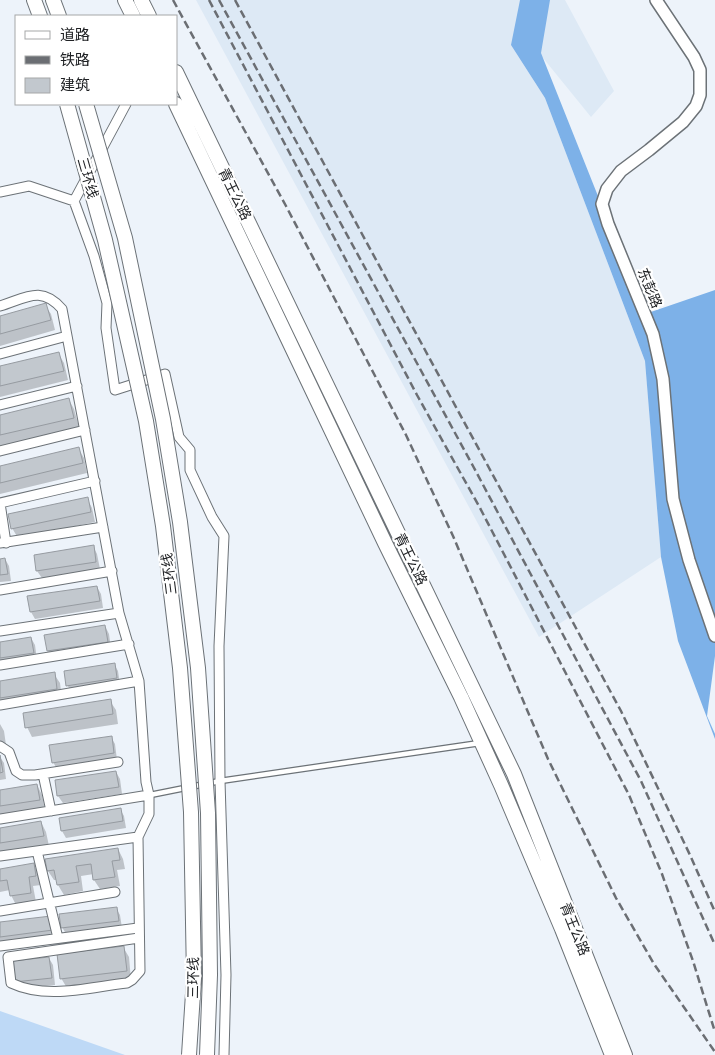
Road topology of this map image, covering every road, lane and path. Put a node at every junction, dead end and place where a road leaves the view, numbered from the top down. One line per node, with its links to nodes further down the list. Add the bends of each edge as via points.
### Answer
1 (34, 0): 6 (main road)
2 (53, 0): 7 (main road)
3 (125, 0): 8 (main road)
4 (141, 0): 9 (main road)
5 (656, 0): 32 (street, 东彭路, via 694,57 700,70 700,95 683,122 620,170 602,204 653,334 663,379 673,500)
6 (40, 15)
7 (59, 15)
8 (132, 15)
9 (148, 15)
10 (178, 76): 59 (main road, 青王公路, via 514,774)
11 (67, 105): 55 (main road, 三环线, bridge, via 112,269 146,420 163,526 180,668 191,812 194,978)
12 (86, 105): 56 (main road, 三环线, bridge, via 125,238 164,419 180,522 198,668 208,812 210,975)
13 (125, 105): 16 (street)
14 (176, 105): 37 (main road, 青王公路)
15 (0, 192): 16 (street, via 29,186)
16 (74, 200): 41 (street, via 107,302 106,328 115,390 165,374 178,437 190,450 190,470 224,536 219,646)
17 (0, 306): 18 (street, via 40,294 53,299 62,309)
18 (67, 336): 19 (street); 20 (street)
19 (0, 354)
20 (77, 386): 21 (street); 22 (street)
21 (0, 405)
22 (85, 430): 23 (street); 24 (street)
23 (0, 452)
24 (95, 482): 25 (street); 26 (street)
25 (0, 503): 27 (street)
26 (103, 527): 27 (street); 28 (street)
27 (3, 543)
28 (112, 571): 29 (street); 30 (street)
29 (0, 590)
30 (119, 612): 31 (street); 33 (street)
31 (0, 631)
32 (715, 636)
33 (129, 644): 34 (street); 35 (street)
34 (0, 665)
35 (139, 681): 36 (street); 42 (street)
36 (0, 705)
37 (482, 743): 41 (lane); 58 (main road, 青王公路)
38 (0, 746): 40 (street, via 9,752 16,771 22,775)
39 (118, 762): 40 (street)
40 (43, 774): 43 (street)
41 (220, 781): 42 (lane); 57 (street, via 226,974)
42 (149, 795): 43 (street); 45 (street, via 149,814)
43 (51, 811): 44 (street)
44 (0, 819)
45 (138, 837): 46 (street); 51 (street)
46 (37, 851): 47 (street); 49 (street)
47 (0, 856)
48 (115, 892): 49 (street)
49 (50, 903): 50 (street); 52 (street)
50 (0, 911)
51 (138, 928): 52 (street); 53 (street)
52 (58, 938): 54 (street)
53 (138, 938): 53 (street, via 140,971 127,982 50,992 22,988 12,983 8,957)
54 (0, 946)
55 (190, 1055)
56 (207, 1055)
57 (224, 1055)
58 (612, 1055)
59 (625, 1055)

